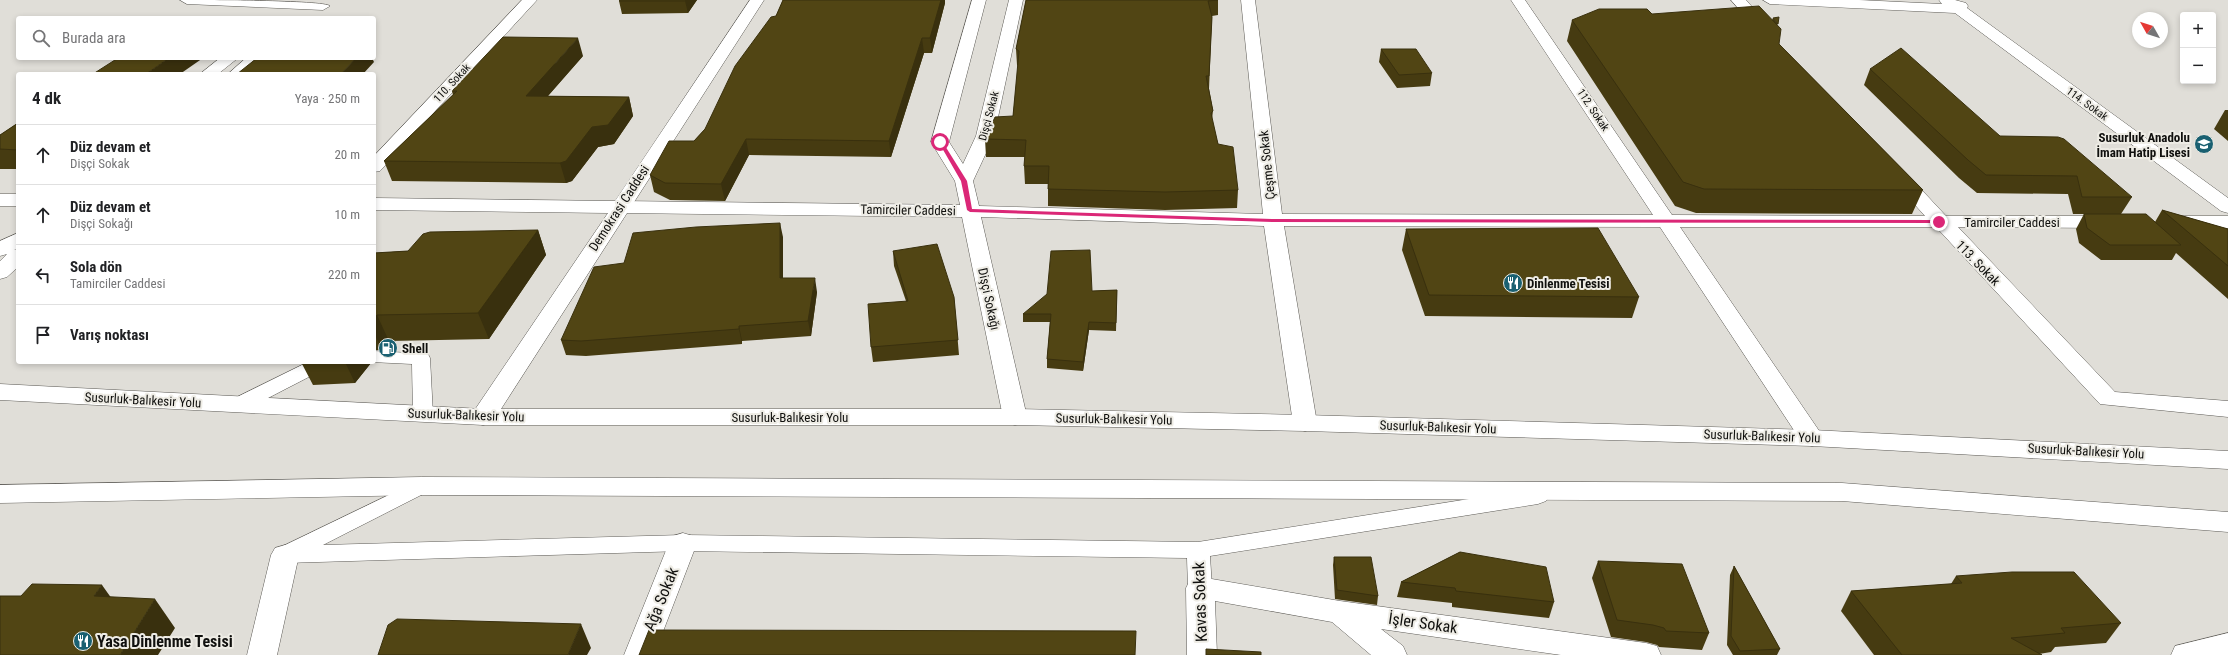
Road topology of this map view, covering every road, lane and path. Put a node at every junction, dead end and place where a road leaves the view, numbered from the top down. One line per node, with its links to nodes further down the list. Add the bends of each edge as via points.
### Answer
1 (187, 0): 10 (main road)
2 (530, 0): 21 (main road, 110. Sokak)
3 (757, 0): 26 (main road, Demokrasi Caddesi)
4 (979, 0): 22 (main road, via 940,142)
5 (1016, 0): 22 (main road, Dişçi Sokak, via 986,136)
6 (1248, 0): 29 (main road, Çeşme Sokak)
7 (1518, 0): 30 (main road, 112. Sokak)
8 (1738, 0): 15 (main road)
9 (1770, 0): 12 (main road)
10 (303, 3): 11 (main road); 13 (main road)
11 (327, 3): 14 (main road)
12 (1958, 3): 27 (main road, 114. Sokak)
13 (286, 16)
14 (310, 16)
15 (1775, 41)
16 (227, 60): 18 (main road)
17 (254, 60): 19 (main road)
18 (211, 72)
19 (238, 72)
20 (1886, 163): 31 (main road, 113. Sokak)
21 (376, 165)
22 (964, 181): 28 (main road, Dişçi Sokağı)
23 (0, 200): 24 (main road)
24 (16, 200)
25 (376, 204): 26 (main road, Tamirciler Caddesi)
26 (619, 207): 28 (main road, Tamirciler Caddesi); 45 (main road, Demokrasi Caddesi)
27 (2228, 207)
28 (970, 210): 29 (main road, Tamirciler Caddesi); 46 (main road, Dişçi Sokağı)
29 (1273, 220): 30 (main road, Tamirciler Caddesi); 47 (main road, Çeşme Sokak)
30 (1668, 220): 31 (main road, Tamirciler Caddesi); 48 (main road, 112. Sokak)
31 (1939, 222): 32 (main road, Tamirciler Caddesi); 43 (main road, 113. Sokak, via 2108,399)
32 (2127, 222)
33 (2158, 222): 34 (main road)
34 (2228, 222)
35 (16, 240): 36 (main road)
36 (0, 250)
37 (16, 257): 38 (main road)
38 (0, 273)
39 (376, 357): 44 (lane, via 421,358)
40 (319, 364): 42 (lane)
41 (0, 392): 42 (main road, Susurluk-Balıkesir Yolu)
42 (238, 405): 44 (main road, Susurluk-Balıkesir Yolu)
43 (2228, 409)
44 (424, 414): 45 (main road, Susurluk-Balıkesir Yolu)
45 (483, 418): 46 (main road, Susurluk-Balıkesir Yolu)
46 (1015, 418): 47 (main road, Susurluk-Balıkesir Yolu)
47 (1305, 423): 48 (main road, Susurluk-Balıkesir Yolu)
48 (1812, 438): 49 (main road, Susurluk-Balıkesir Yolu)
49 (2228, 460)
50 (422, 486): 51 (main road); 52 (main road); 56 (lane)
51 (1573, 490): 53 (main road, via 1842,492); 55 (lane)
52 (0, 494)
53 (2228, 522)
54 (683, 543): 55 (lane); 56 (lane); 61 (main road, Ağa Sokak)
55 (1198, 550): 57 (lane, Kavas Sokak)
56 (285, 555): 60 (main road)
57 (1200, 588): 58 (main road, İşler Sokak); 62 (main road, Kavas Sokak)
58 (1340, 612): 63 (main road); 64 (main road, İşler Sokak)
59 (2228, 645): 65 (main road)
60 (262, 655)
61 (639, 655)
62 (1202, 655)
63 (1392, 655)
64 (1646, 655)
65 (2186, 655)

